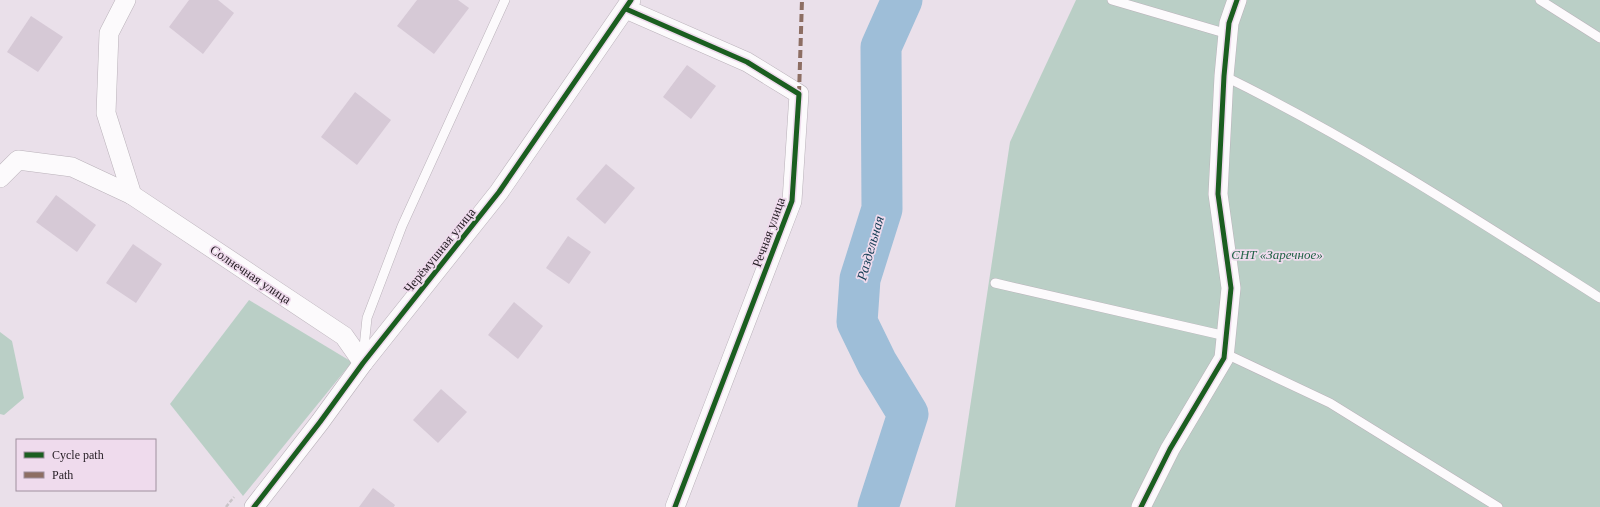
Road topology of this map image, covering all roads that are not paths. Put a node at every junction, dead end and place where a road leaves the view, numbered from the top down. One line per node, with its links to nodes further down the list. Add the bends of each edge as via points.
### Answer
1 (126, 0): 11 (street, via 110,33 106,113)
2 (505, 0): 15 (lane, via 402,226 367,318)
3 (1112, 0): 7 (lane)
4 (1237, 0): 7 (street)
5 (1540, 0): 8 (lane)
6 (629, 4): 15 (street, Черёмушная улица, via 499,192); 17 (street, Речная улица, via 747,62 799,94 792,201)
7 (1228, 34): 9 (street)
8 (1600, 38)
9 (1224, 76): 13 (lane, via 1361,149); 14 (street, via 1218,194 1231,288)
10 (0, 178): 11 (street, Солнечная улица, via 18,160 72,168)
11 (132, 194): 15 (street, Солнечная улица, via 344,336)
12 (995, 283): 14 (lane)
13 (1600, 298)
14 (1225, 344): 18 (street, via 1224,358 1170,449); 19 (lane, via 1330,403)
15 (363, 363): 16 (street, Черёмушная улица)
16 (254, 507)
17 (675, 507)
18 (1141, 507)
19 (1498, 507)

